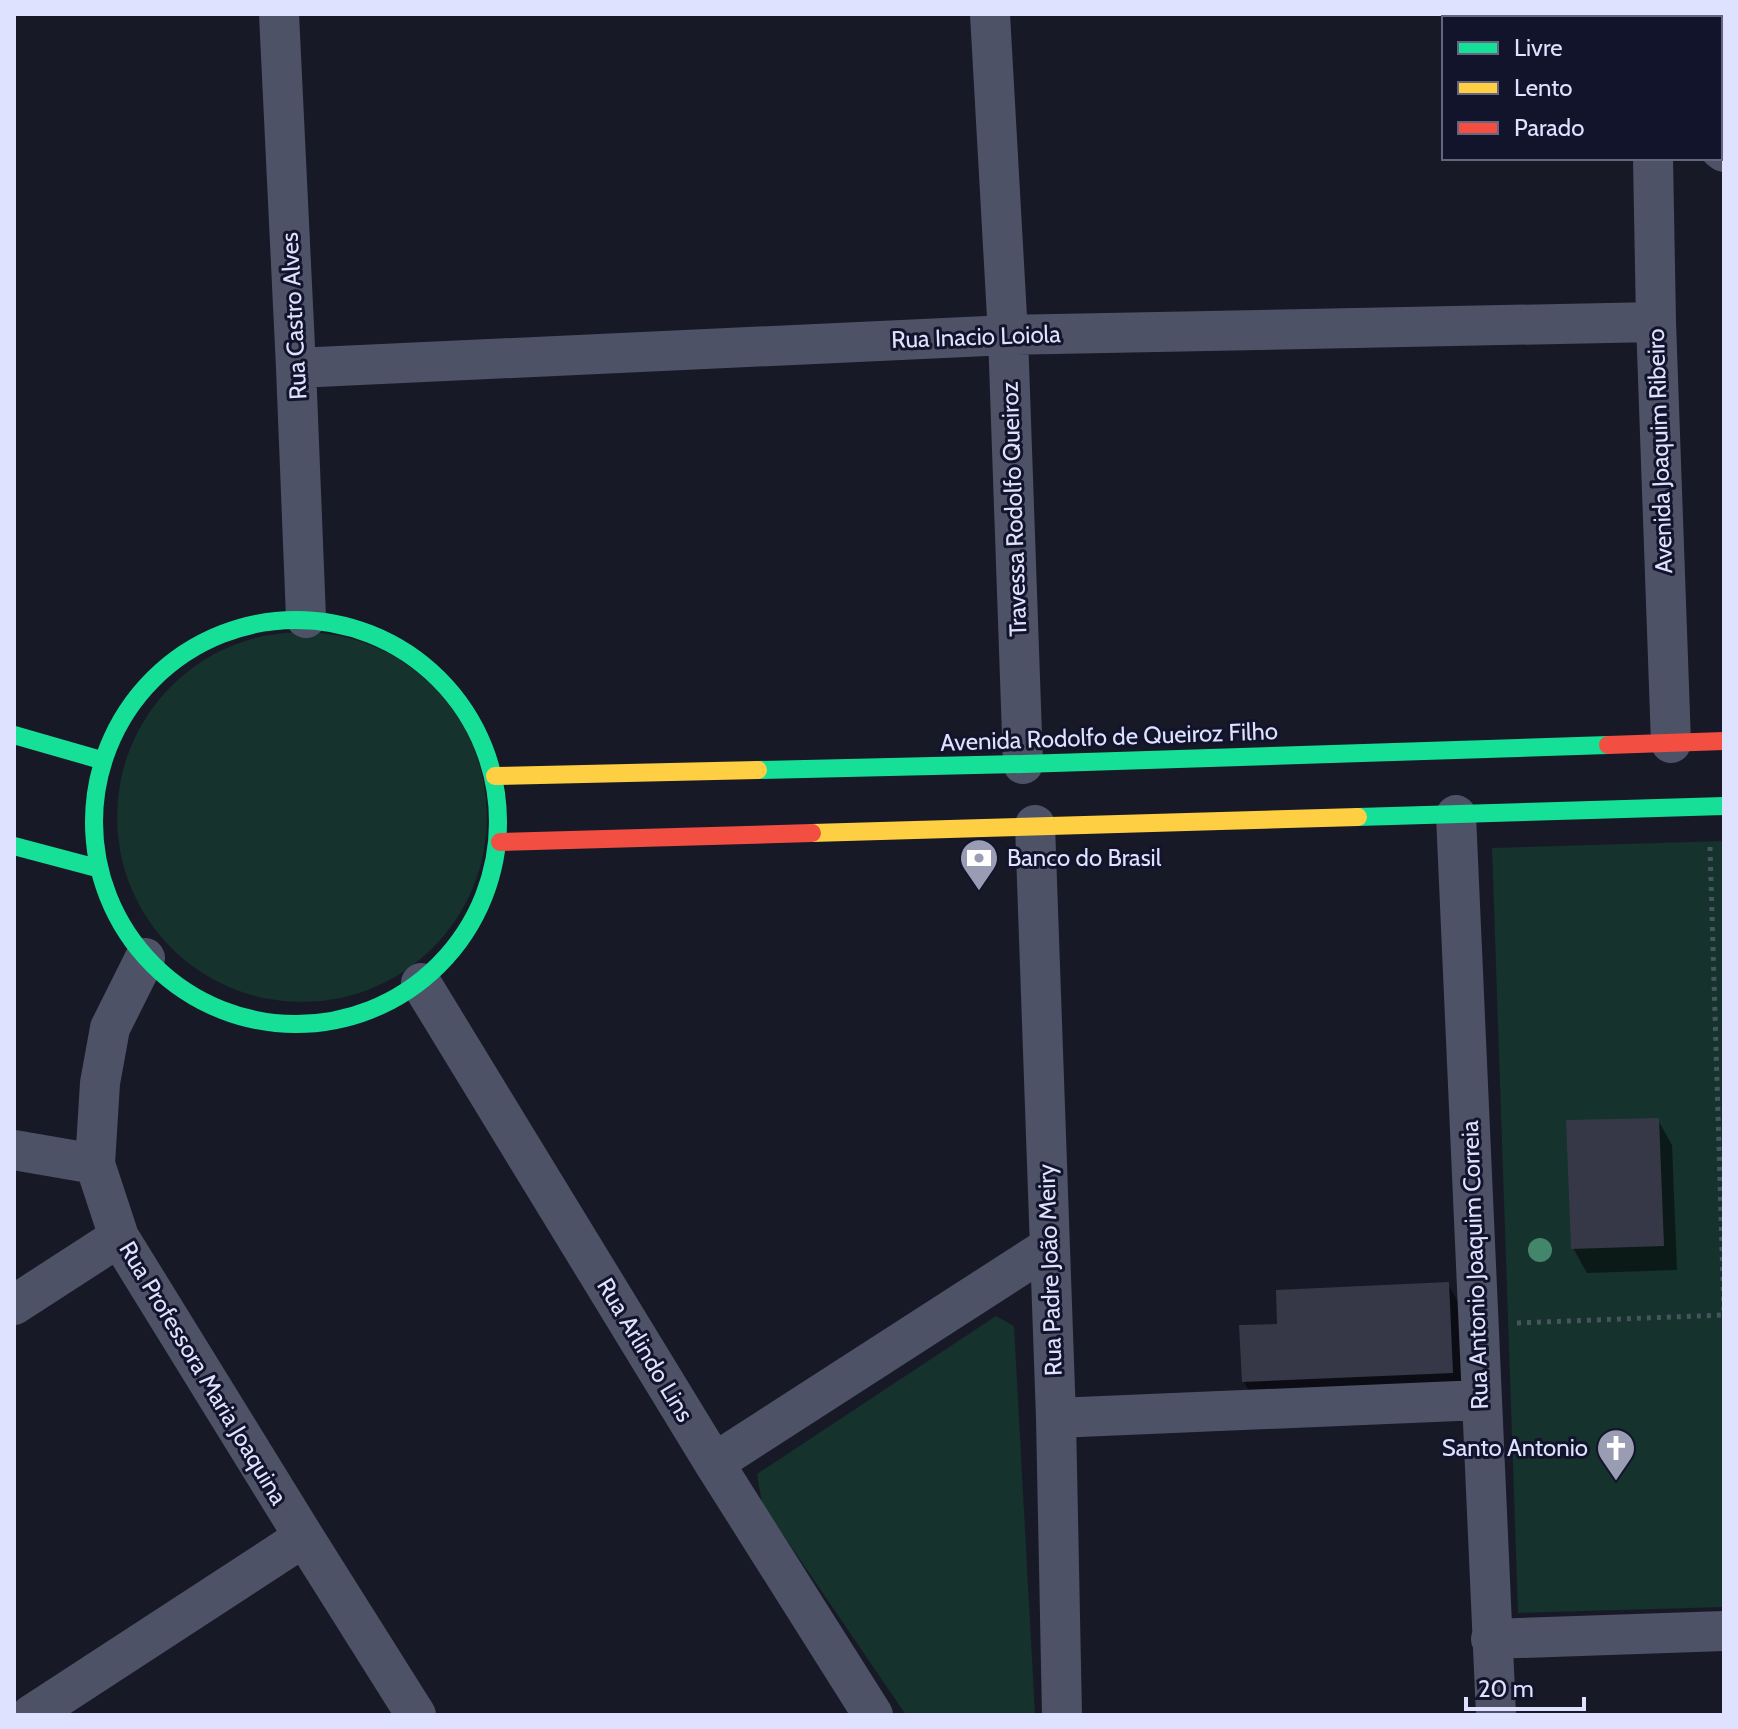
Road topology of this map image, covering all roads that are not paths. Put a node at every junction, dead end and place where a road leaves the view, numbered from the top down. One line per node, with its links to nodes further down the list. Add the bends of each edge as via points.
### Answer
1 (279, 14): 6 (street, Rua Castro Alves)
2 (990, 14): 5 (street, Travessa Rodolfo Queiroz)
3 (1653, 160): 4 (street, Avenida Joaquim Ribeiro)
4 (1656, 322): 5 (street, Rua Inacio Loiola); 10 (street, Avenida Joaquim Ribeiro)
5 (1008, 335): 6 (street, Rua Inacio Loiola); 12 (street, Travessa Rodolfo Queiroz)
6 (296, 368): 7 (street, Rua Castro Alves)
7 (306, 618): 11 (main road, via 239,626 179,654 131,701); 13 (main road, via 370,632 426,666 470,715)
8 (14, 735): 11 (main road)
9 (1724, 741): 10 (main road, Avenida Rodolfo de Queiroz Filho)
10 (1671, 743): 12 (main road, Avenida Rodolfo de Queiroz Filho)
11 (101, 760): 19 (main road, via 91,814)
12 (1023, 764): 13 (main road, Avenida Rodolfo de Queiroz Filho)
13 (495, 776): 17 (main road)
14 (1717, 806): 15 (main road)
15 (1456, 815): 16 (main road); 27 (street, Rua Antonio Joaquim Correia)
16 (1035, 825): 17 (main road); 25 (street, Rua Padre João Meiry)
17 (500, 842): 21 (main road, via 486,896 460,944)
18 (14, 846): 19 (main road)
19 (97, 868): 20 (main road, via 115,916)
20 (145, 958): 21 (main road, via 191,997 247,1019 308,1024 368,1012); 23 (street, Rua Professora Maria Joaquina, via 110,1028)
21 (421, 983): 29 (street, Rua Arlindo Lins)
22 (14, 1150): 23 (street)
23 (95, 1164): 24 (street, Rua Professora Maria Joaquina)
24 (119, 1237): 26 (street); 30 (street, Rua Professora Maria Joaquina)
25 (1049, 1247): 28 (street, Rua Padre João Meiry); 29 (street)
26 (21, 1290)
27 (1481, 1400): 28 (street); 32 (street, Rua Antonio Joaquim Correia)
28 (1056, 1418): 36 (street, Rua Padre João Meiry)
29 (714, 1463): 35 (street, Rua Arlindo Lins)
30 (304, 1537): 33 (street); 34 (street, Rua Professora Maria Joaquina)
31 (1724, 1631): 32 (street)
32 (1491, 1639): 37 (street, Rua Antonio Joaquim Correia)
33 (31, 1715)
34 (416, 1715)
35 (873, 1715)
36 (1062, 1715)
37 (1496, 1715)

